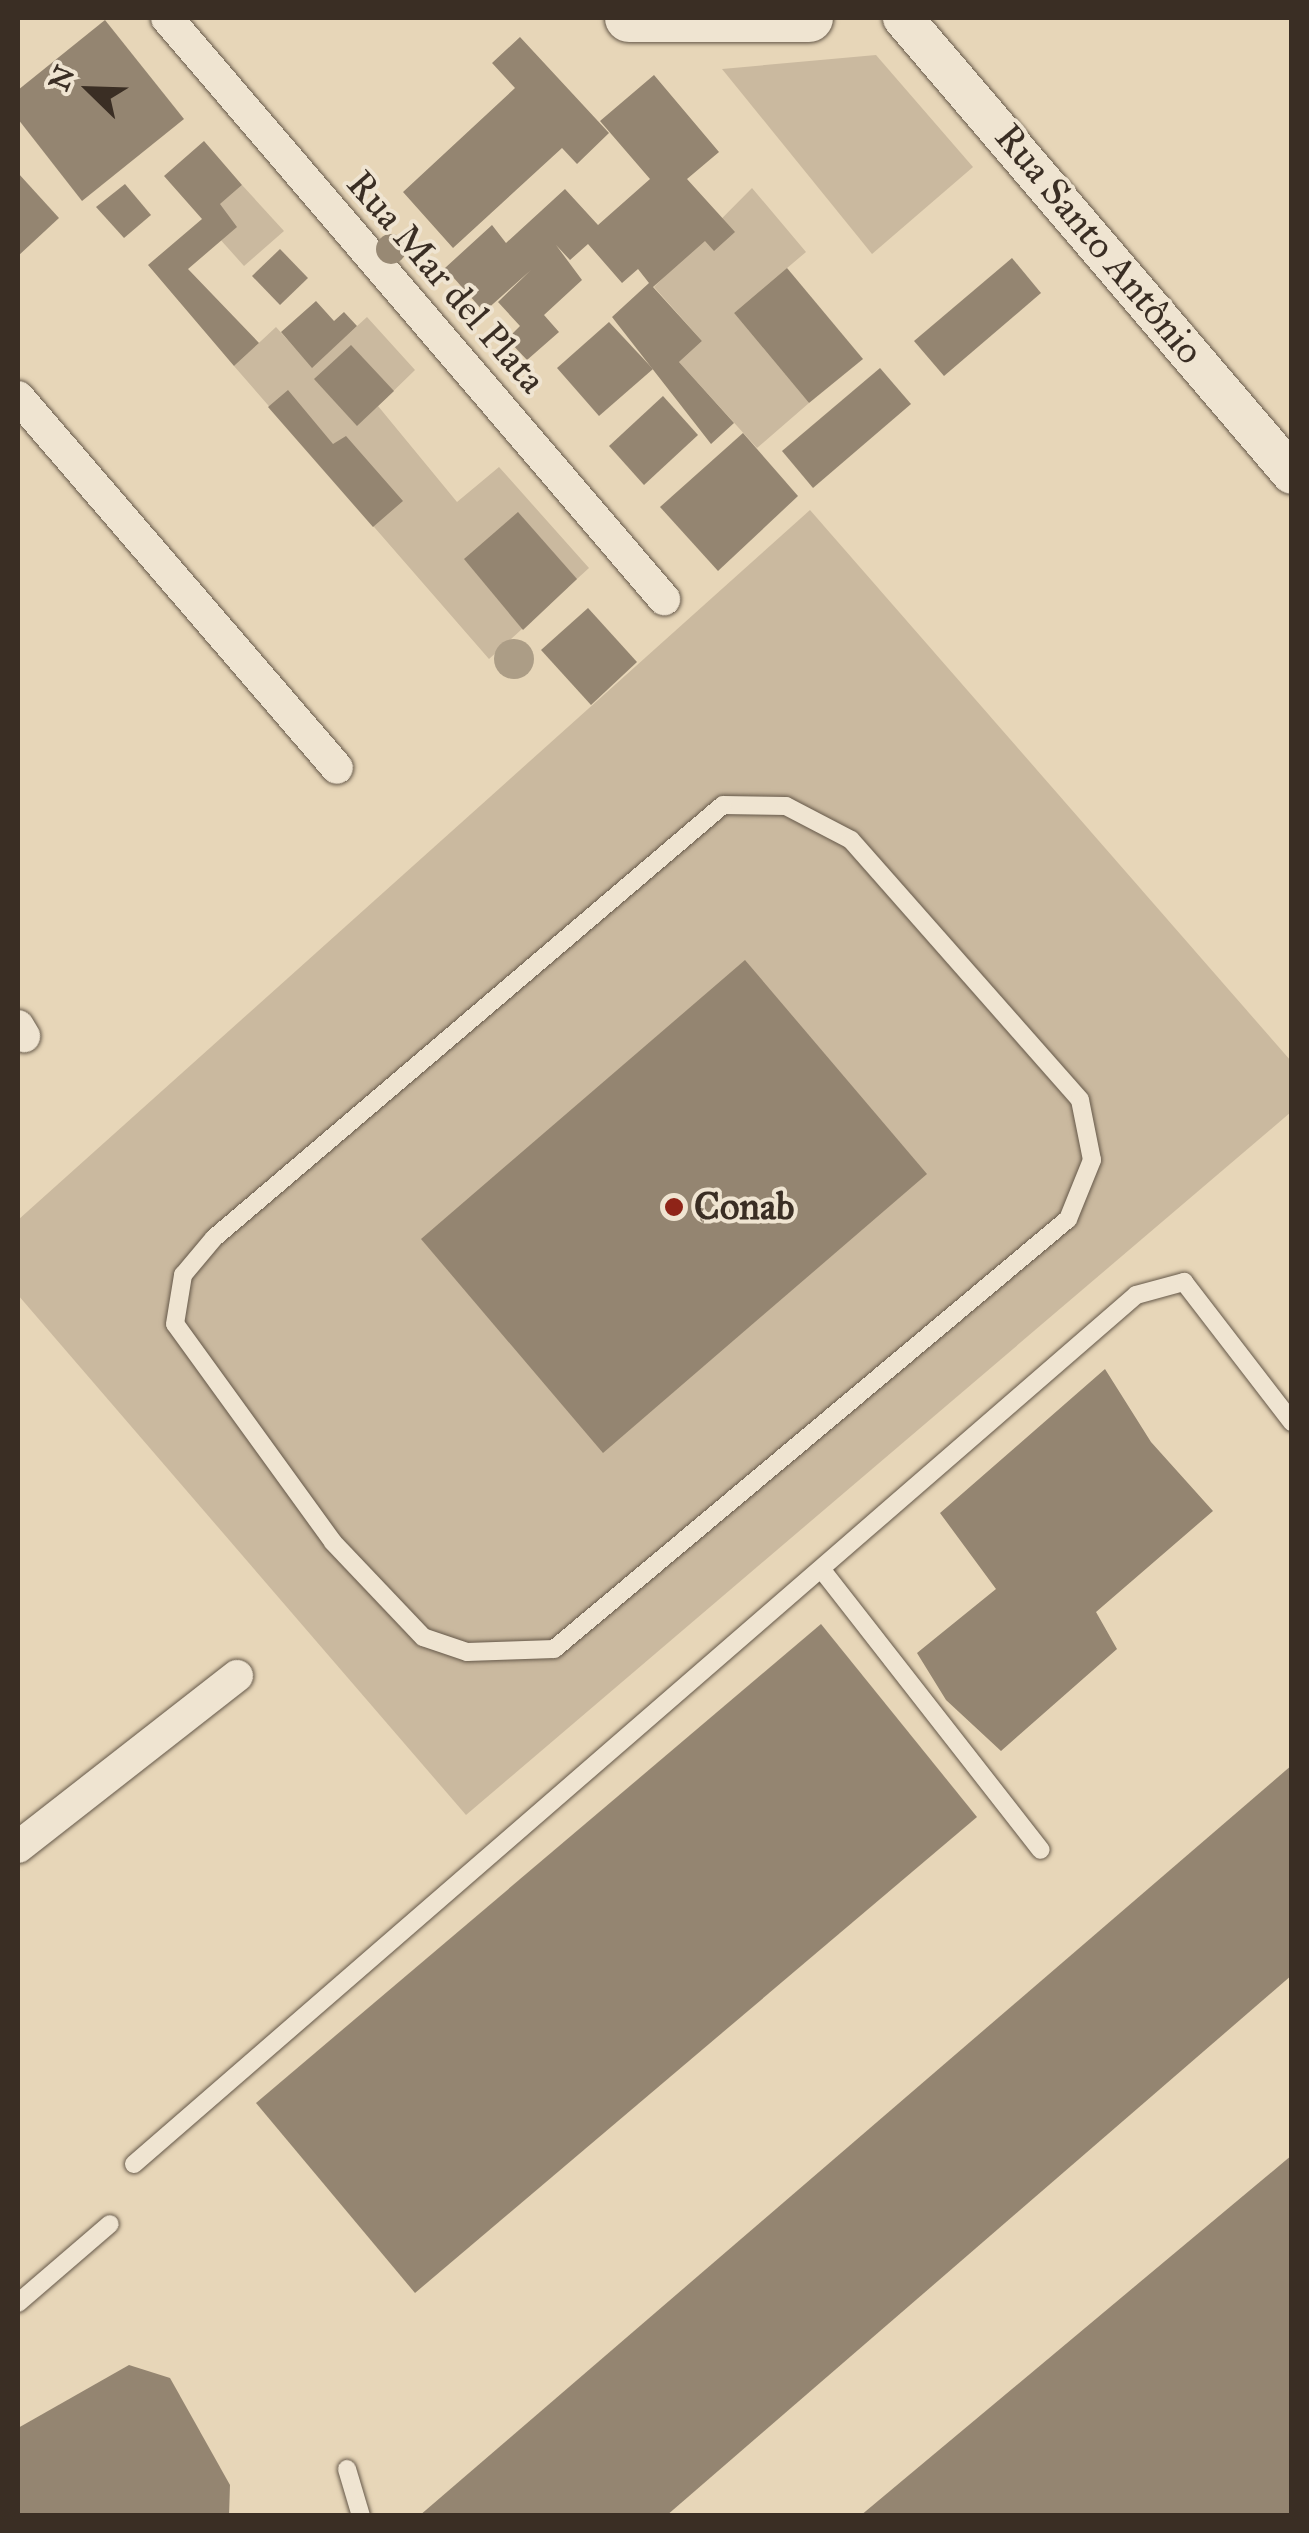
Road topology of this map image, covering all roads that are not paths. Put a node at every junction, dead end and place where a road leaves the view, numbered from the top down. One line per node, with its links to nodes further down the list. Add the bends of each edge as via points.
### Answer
1 (167, 18): 7 (street, Rua Mar del Plata)
2 (629, 18): 3 (main road)
3 (810, 18)
4 (902, 18): 6 (street, Rua Santo Antônio)
5 (18, 397): 8 (street)
6 (1292, 474)
7 (664, 599)
8 (337, 768)
9 (851, 840): 9 (lane, via 786,806 723,805 214,1238 183,1275 175,1324 333,1542 422,1637 467,1652 554,1649 1068,1219 1092,1160 1080,1100)
10 (1292, 1422): 11 (lane, via 1184,1282 1136,1296)
11 (822, 1570): 14 (lane); 15 (lane)
12 (236, 1676): 13 (street)
13 (18, 1847)
14 (1040, 1850)
15 (134, 2164)
16 (110, 2224): 17 (lane)
17 (18, 2303)
18 (347, 2469): 19 (lane)
19 (361, 2516)

